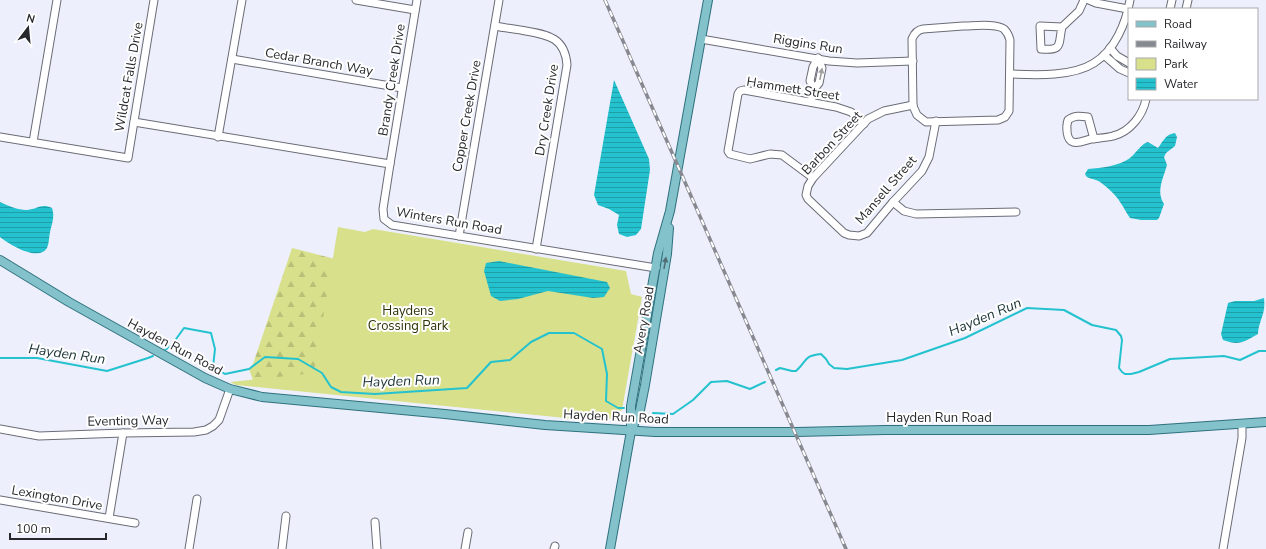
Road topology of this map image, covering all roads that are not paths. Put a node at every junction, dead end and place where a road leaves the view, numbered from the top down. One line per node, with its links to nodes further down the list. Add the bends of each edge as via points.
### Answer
1 (57, 0): 35 (street)
2 (154, 0): 29 (street, Wildcat Falls Drive)
3 (242, 0): 20 (street)
4 (356, 0): 13 (street)
5 (417, 0): 13 (street, Brandy Creek Drive)
6 (499, 0): 14 (street, Copper Creek Drive)
7 (708, 0): 16 (main road, Avery Road)
8 (1084, 0): 15 (street, via 1079,10)
9 (1089, 0): 12 (street, via 1096,4)
10 (1126, 0): 11 (street)
11 (1130, 0)
12 (1128, 9): 17 (street, via 1122,28)
13 (415, 10): 25 (street, Brandy Creek Drive)
14 (495, 26): 42 (street, Copper Creek Drive); 43 (street, Dry Creek Drive, via 546,35 559,42 566,56 567,65)
15 (1062, 27)
16 (701, 39): 19 (street, Riggins Run); 39 (main road, Avery Road)
17 (1110, 48): 18 (street); 22 (street)
18 (1104, 55): 23 (street); 24 (street, via 1094,63 1066,72)
19 (818, 58): 21 (street, Riggins Run, via 857,63); 27 (street, via 822,68)
20 (232, 59): 25 (street, Cedar Branch Way); 33 (street)
21 (913, 61): 24 (street, via 912,39 920,30 998,26 1004,29 1010,40); 28 (street)
22 (1128, 62)
23 (1128, 73)
24 (1010, 74): 30 (street, via 1010,103 1005,117 998,120)
25 (402, 88): 36 (street, Brandy Creek Drive)
26 (1146, 100): 34 (street, via 1140,116 1133,124 1113,136)
27 (811, 102): 31 (street, Hammett Street, via 844,109); 37 (street, Hammett Street, via 740,91 728,151 730,154 750,159 770,154 782,155)
28 (913, 105): 30 (street, via 920,119); 31 (street, Barbon Street, via 884,111 868,119)
29 (134, 122): 33 (street); 35 (street, Wildcat Falls Drive, via 128,158)
30 (936, 122): 38 (street, Mansell Street, via 929,157 922,172)
31 (864, 124): 37 (street, Barbon Street)
32 (0, 137): 35 (street)
33 (218, 137): 36 (street)
34 (1094, 139): 34 (street, via 1071,142 1067,131 1068,120 1078,116 1088,117)
35 (33, 142)
36 (390, 164): 42 (street, Winters Run Road, via 383,209 384,219 392,225)
37 (813, 178): 41 (street, Barbon Street, via 806,195)
38 (893, 202): 40 (street, via 904,211 916,214); 41 (street, Mansell Street, via 866,233 859,236 844,233)
39 (670, 211): 45 (main road, Avery Road); 50 (main road, Avery Road, one-way to 39, via 640,410 645,385 667,254)
40 (1016, 212)
41 (828, 218)
42 (459, 236): 43 (street, Winters Run Road)
43 (536, 249): 45 (street, Winters Run Road)
44 (0, 260): 46 (main road, Hayden Run Road, via 69,302 205,378)
45 (656, 268): 50 (main road, Avery Road, via 631,406)
46 (230, 389): 50 (main road, Hayden Run Road, via 262,397 431,412 545,426); 51 (street, Eventing Way, via 219,420 206,430)
47 (1266, 422): 48 (main road, Hayden Run Road)
48 (1242, 424): 50 (main road, Hayden Run Road, via 1149,430); 64 (street, via 1242,438)
49 (0, 429): 51 (street, Eventing Way, via 39,436)
50 (631, 431): 63 (main road, Avery Road)
51 (123, 433): 55 (street)
52 (197, 499): 59 (street)
53 (0, 500): 55 (street, Lexington Drive)
54 (286, 516): 60 (street)
55 (109, 518): 57 (street, Lexington Drive)
56 (375, 522): 61 (street)
57 (135, 523)
58 (468, 532): 62 (street)
59 (189, 549)
60 (282, 549)
61 (377, 549)
62 (465, 549)
63 (610, 549)
64 (1223, 549)

